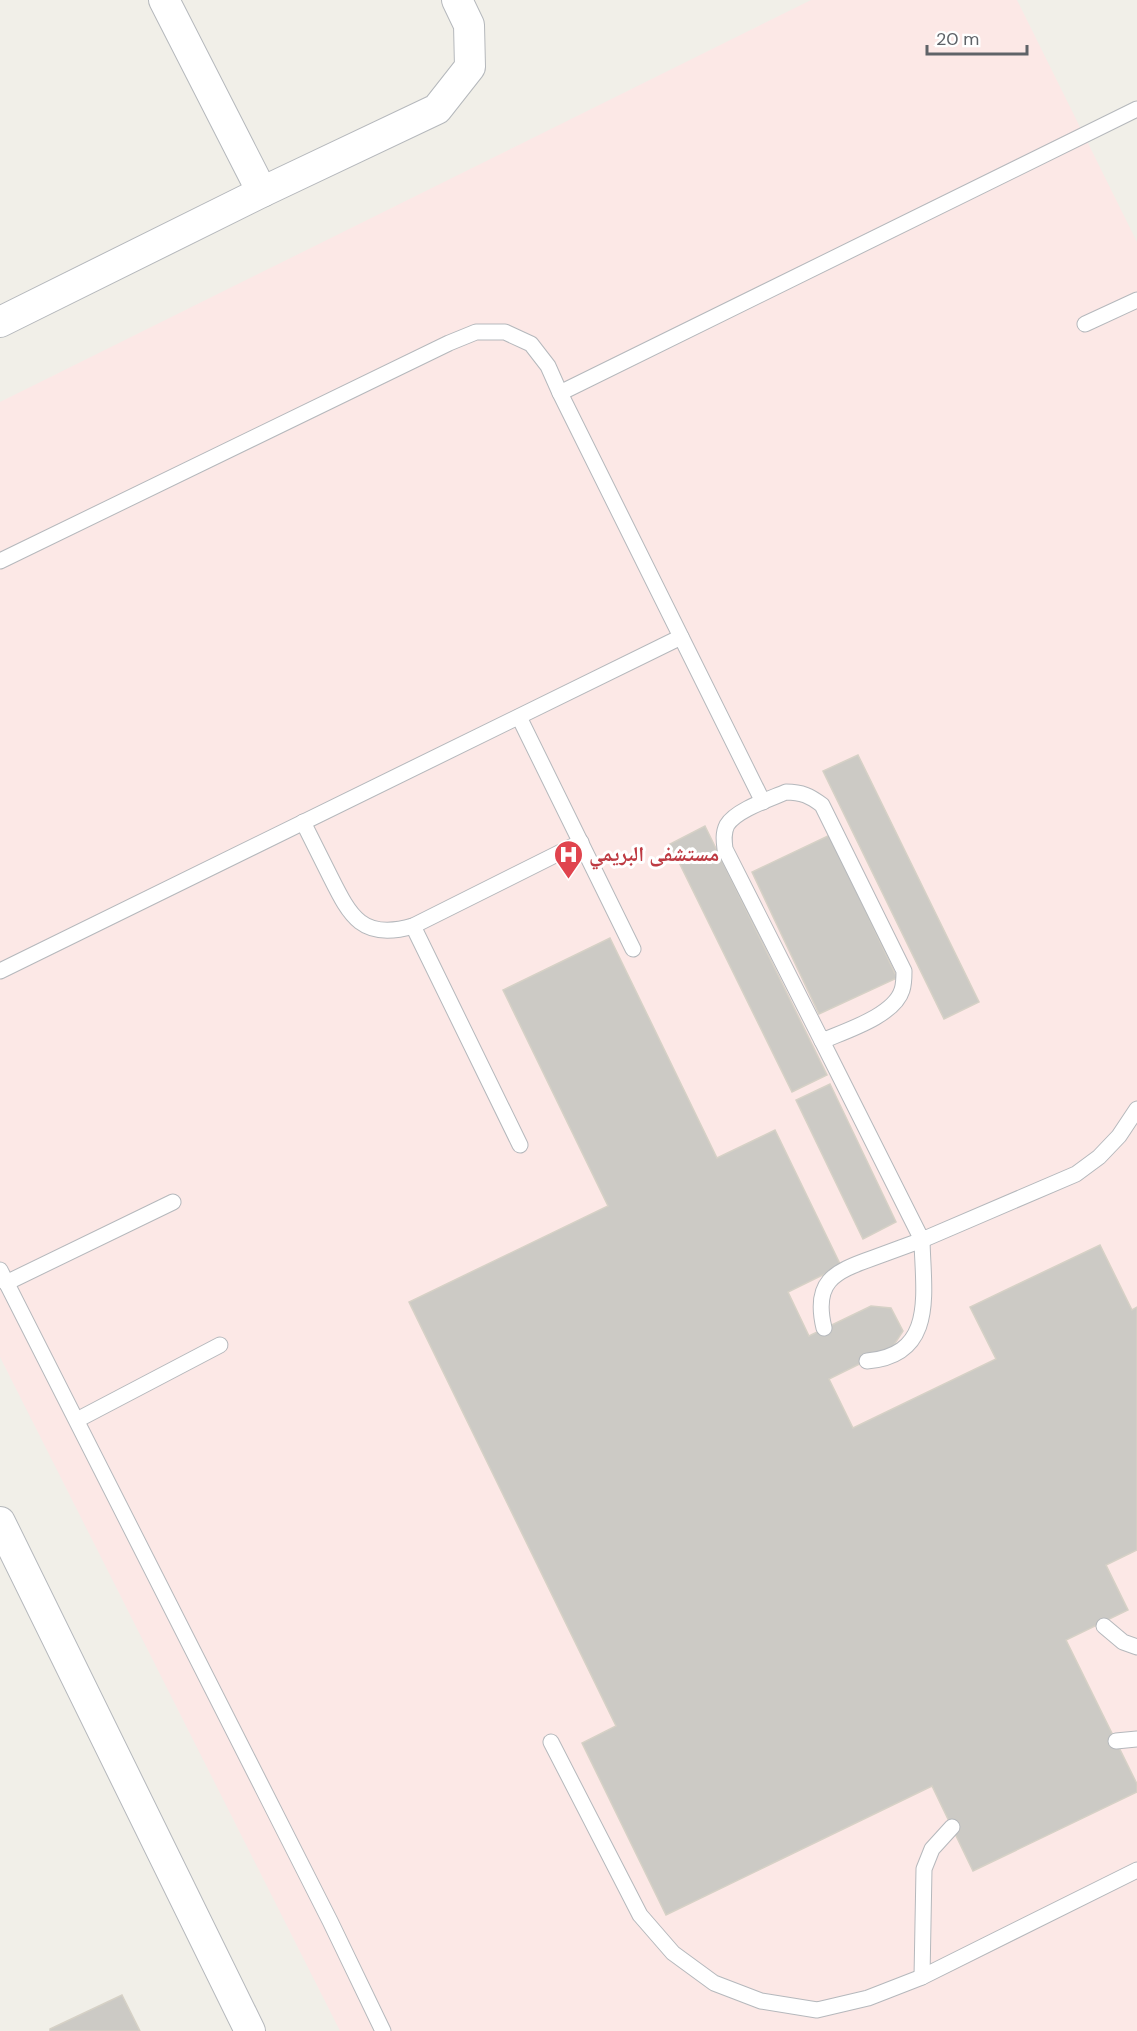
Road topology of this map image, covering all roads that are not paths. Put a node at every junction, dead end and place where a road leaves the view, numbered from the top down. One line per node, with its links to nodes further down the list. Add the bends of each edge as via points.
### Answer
1 (164, 0): 4 (street)
2 (457, 0): 4 (street, via 469,25 470,67 437,110)
3 (1137, 109): 8 (lane)
4 (262, 192): 6 (street)
5 (1137, 300): 7 (lane)
6 (0, 322)
7 (1085, 324)
8 (560, 393): 9 (lane, via 548,366 531,344 505,332 476,332); 10 (lane)
9 (0, 561)
10 (681, 637): 11 (lane); 12 (lane)
11 (519, 717): 13 (lane); 14 (lane)
12 (763, 802): 18 (lane, via 735,816 727,825 725,849); 18 (lane, via 786,792 800,792 822,806 904,971 902,990 893,1006)
13 (303, 822): 15 (lane, via 348,911 377,930 396,931); 17 (lane)
14 (581, 842): 15 (lane); 16 (lane)
15 (413, 926): 20 (lane)
16 (633, 950)
17 (0, 971)
18 (822, 1041): 22 (lane)
19 (1137, 1109): 22 (lane, via 1119,1136 1076,1174)
20 (520, 1145)
21 (173, 1203): 23 (lane)
22 (922, 1240): 24 (lane, via 839,1271 821,1296); 26 (lane, via 923,1313 919,1330 897,1354)
23 (3, 1277): 27 (lane)
24 (824, 1328)
25 (220, 1345): 27 (lane)
26 (867, 1361)
27 (76, 1420): 38 (lane)
28 (0, 1522): 37 (street)
29 (1104, 1626): 30 (lane)
30 (1137, 1647)
31 (1137, 1738): 32 (lane)
32 (1116, 1741)
33 (551, 1742): 36 (lane, via 640,1915 673,1953 714,1983 761,2001 817,2010 868,1998)
34 (952, 1827): 36 (lane, via 932,1849 924,1869)
35 (1137, 1870): 36 (lane)
36 (922, 1977)
37 (250, 2031)
38 (383, 2031)

